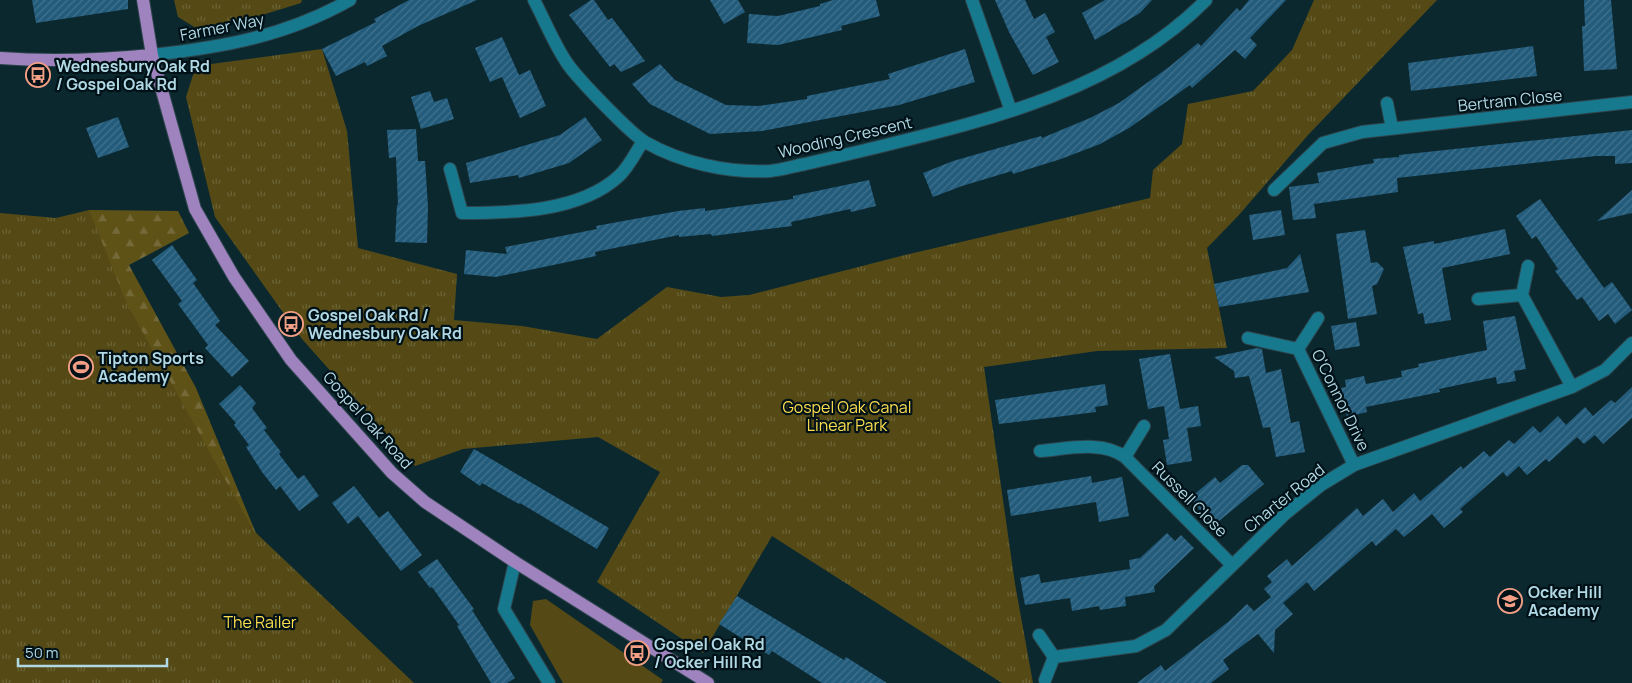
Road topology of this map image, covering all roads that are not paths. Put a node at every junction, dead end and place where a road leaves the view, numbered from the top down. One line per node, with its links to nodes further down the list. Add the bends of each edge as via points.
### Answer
1 (144, 0): 7 (main road, Gospel Oak Road)
2 (350, 0): 6 (street, Farmer Way)
3 (534, 0): 13 (street, Wooding Crescent, via 567,64)
4 (972, 0): 11 (street)
5 (1206, 0): 11 (street, Wooding Crescent, via 1133,57 1072,89)
6 (329, 5): 7 (street, Farmer Way, via 264,37)
7 (152, 55): 8 (main road, via 107,59); 28 (main road, Gospel Oak Road, via 195,209 234,277 291,360 392,473 424,502)
8 (0, 58)
9 (1632, 102): 12 (street, Bertram Close)
10 (1387, 103): 12 (street)
11 (1011, 111): 13 (street, Wooding Crescent, via 880,147 772,171 732,170 705,165)
12 (1392, 128): 15 (street, Bertram Close, via 1323,143)
13 (643, 141): 14 (street, via 620,176 587,196 543,210 462,213)
14 (450, 169)
15 (1274, 190)
16 (1528, 266): 17 (street)
17 (1522, 294): 18 (street); 23 (street)
18 (1478, 299)
19 (1318, 318): 22 (street, O'Connor Drive)
20 (1248, 338): 22 (street, O'Connor Drive)
21 (1632, 343): 23 (street, Charter Road, via 1605,370)
22 (1298, 349): 27 (street, O'Connor Drive)
23 (1572, 387): 27 (street, Charter Road)
24 (1144, 426): 26 (street)
25 (1040, 451): 26 (street, Russell Close, via 1093,447 1115,449)
26 (1126, 457): 29 (street, Russell Close)
27 (1354, 465): 29 (street, Charter Road, via 1321,485)
28 (515, 562): 33 (street, via 504,609); 34 (main road, Gospel Oak Road)
29 (1231, 564): 31 (street, Charter Road, via 1196,602 1159,634 1136,646)
30 (1038, 635): 31 (street)
31 (1054, 658): 32 (street)
32 (1045, 680)
33 (549, 683)
34 (708, 683)

